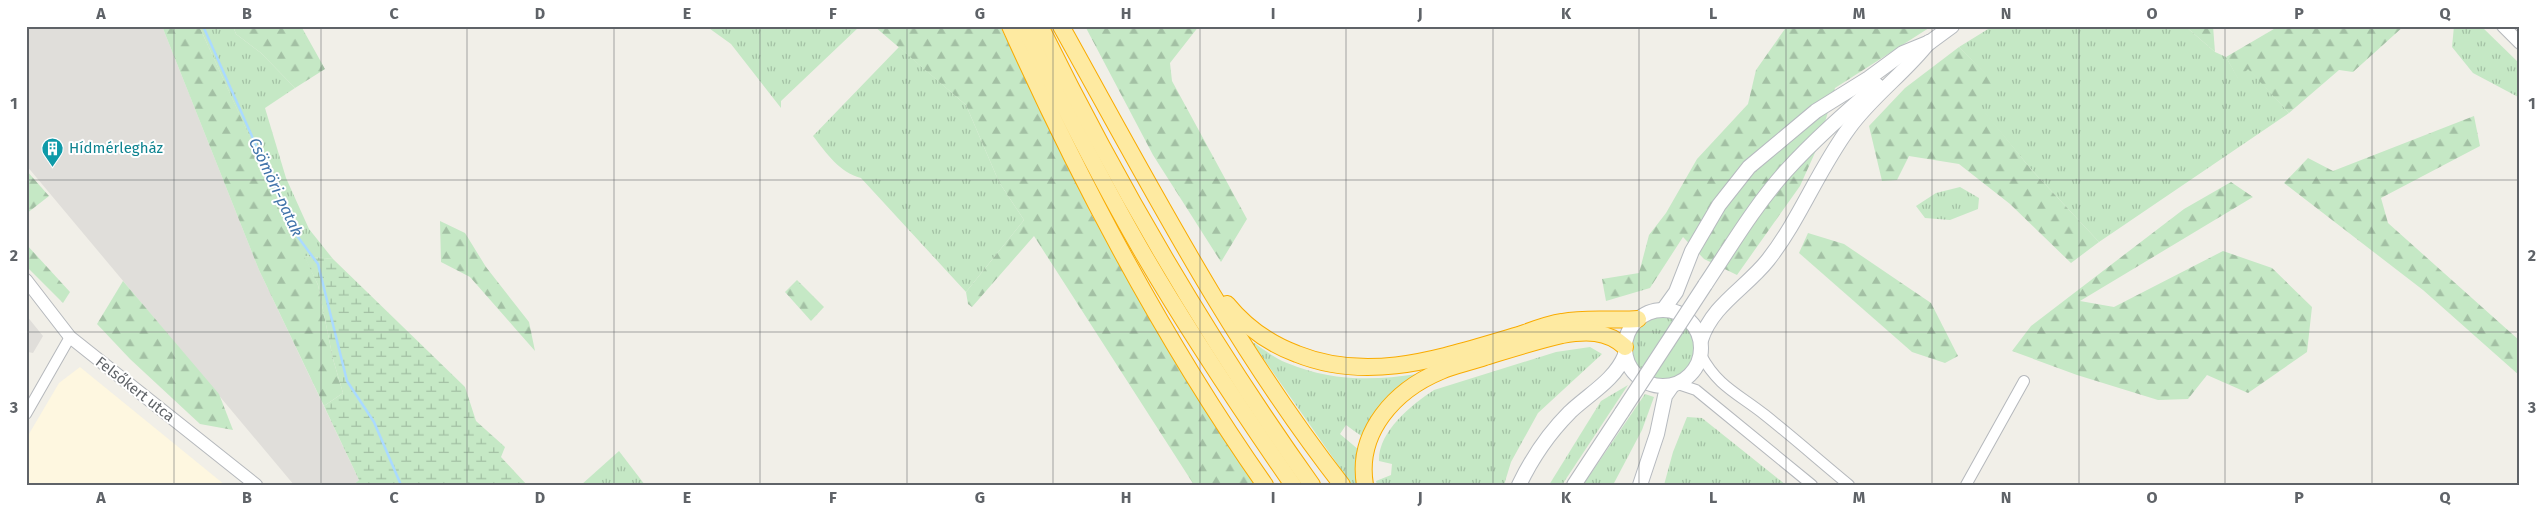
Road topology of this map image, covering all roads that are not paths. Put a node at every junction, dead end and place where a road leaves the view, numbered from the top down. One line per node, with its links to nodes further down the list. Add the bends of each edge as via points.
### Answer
1 (1010, 26): 22 (highway, via 1097,209 1130,269 1185,364)
2 (1024, 26): 23 (highway, via 1144,256 1218,375)
3 (1040, 26): 24 (highway, via 1155,245 1224,358)
4 (1061, 26): 9 (highway)
5 (1952, 26): 7 (main road)
6 (2503, 26): 8 (street)
7 (1930, 42): 11 (main road, via 1903,52 1816,111 1749,167 1719,205 1692,251 1676,292); 14 (main road, via 1913,64 1850,126 1822,167 1797,218 1769,260 1710,318); 28 (main road, bridge, via 1832,124 1785,173 1752,214)
8 (2520, 43)
9 (1202, 275): 12 (highway, via 1250,328 1271,342 1314,361 1353,368 1393,367 1421,362 1563,322); 25 (highway, via 1248,350)
10 (26, 280): 13 (street, Felsőkert utca)
11 (1662, 310): 12 (main road); 14 (main road, via 1684,316 1695,326)
12 (1638, 319): 15 (main road, via 1629,332)
13 (70, 337): 19 (street); 21 (street, Felsőkert utca)
14 (1701, 340): 16 (main road)
15 (1625, 351): 18 (main road, via 1631,369 1642,380 1652,385); 26 (highway, via 1615,338 1605,335 1582,332 1562,335 1442,371 1412,386 1385,411 1369,438 1363,467); 27 (main road, via 1614,374 1555,428)
16 (1701, 355): 18 (main road, via 1693,372); 31 (street, via 1710,372 1727,388)
17 (2024, 381): 20 (street)
18 (1675, 385): 29 (main road, via 1665,396 1658,434); 30 (street, via 1696,390)
19 (26, 414)
20 (1967, 483)
21 (256, 485)
22 (1265, 485)
23 (1293, 485)
24 (1312, 485)
25 (1342, 485)
26 (1365, 485)
27 (1520, 485)
28 (1574, 485)
29 (1640, 485)
30 (1812, 485)
31 (1849, 485)

